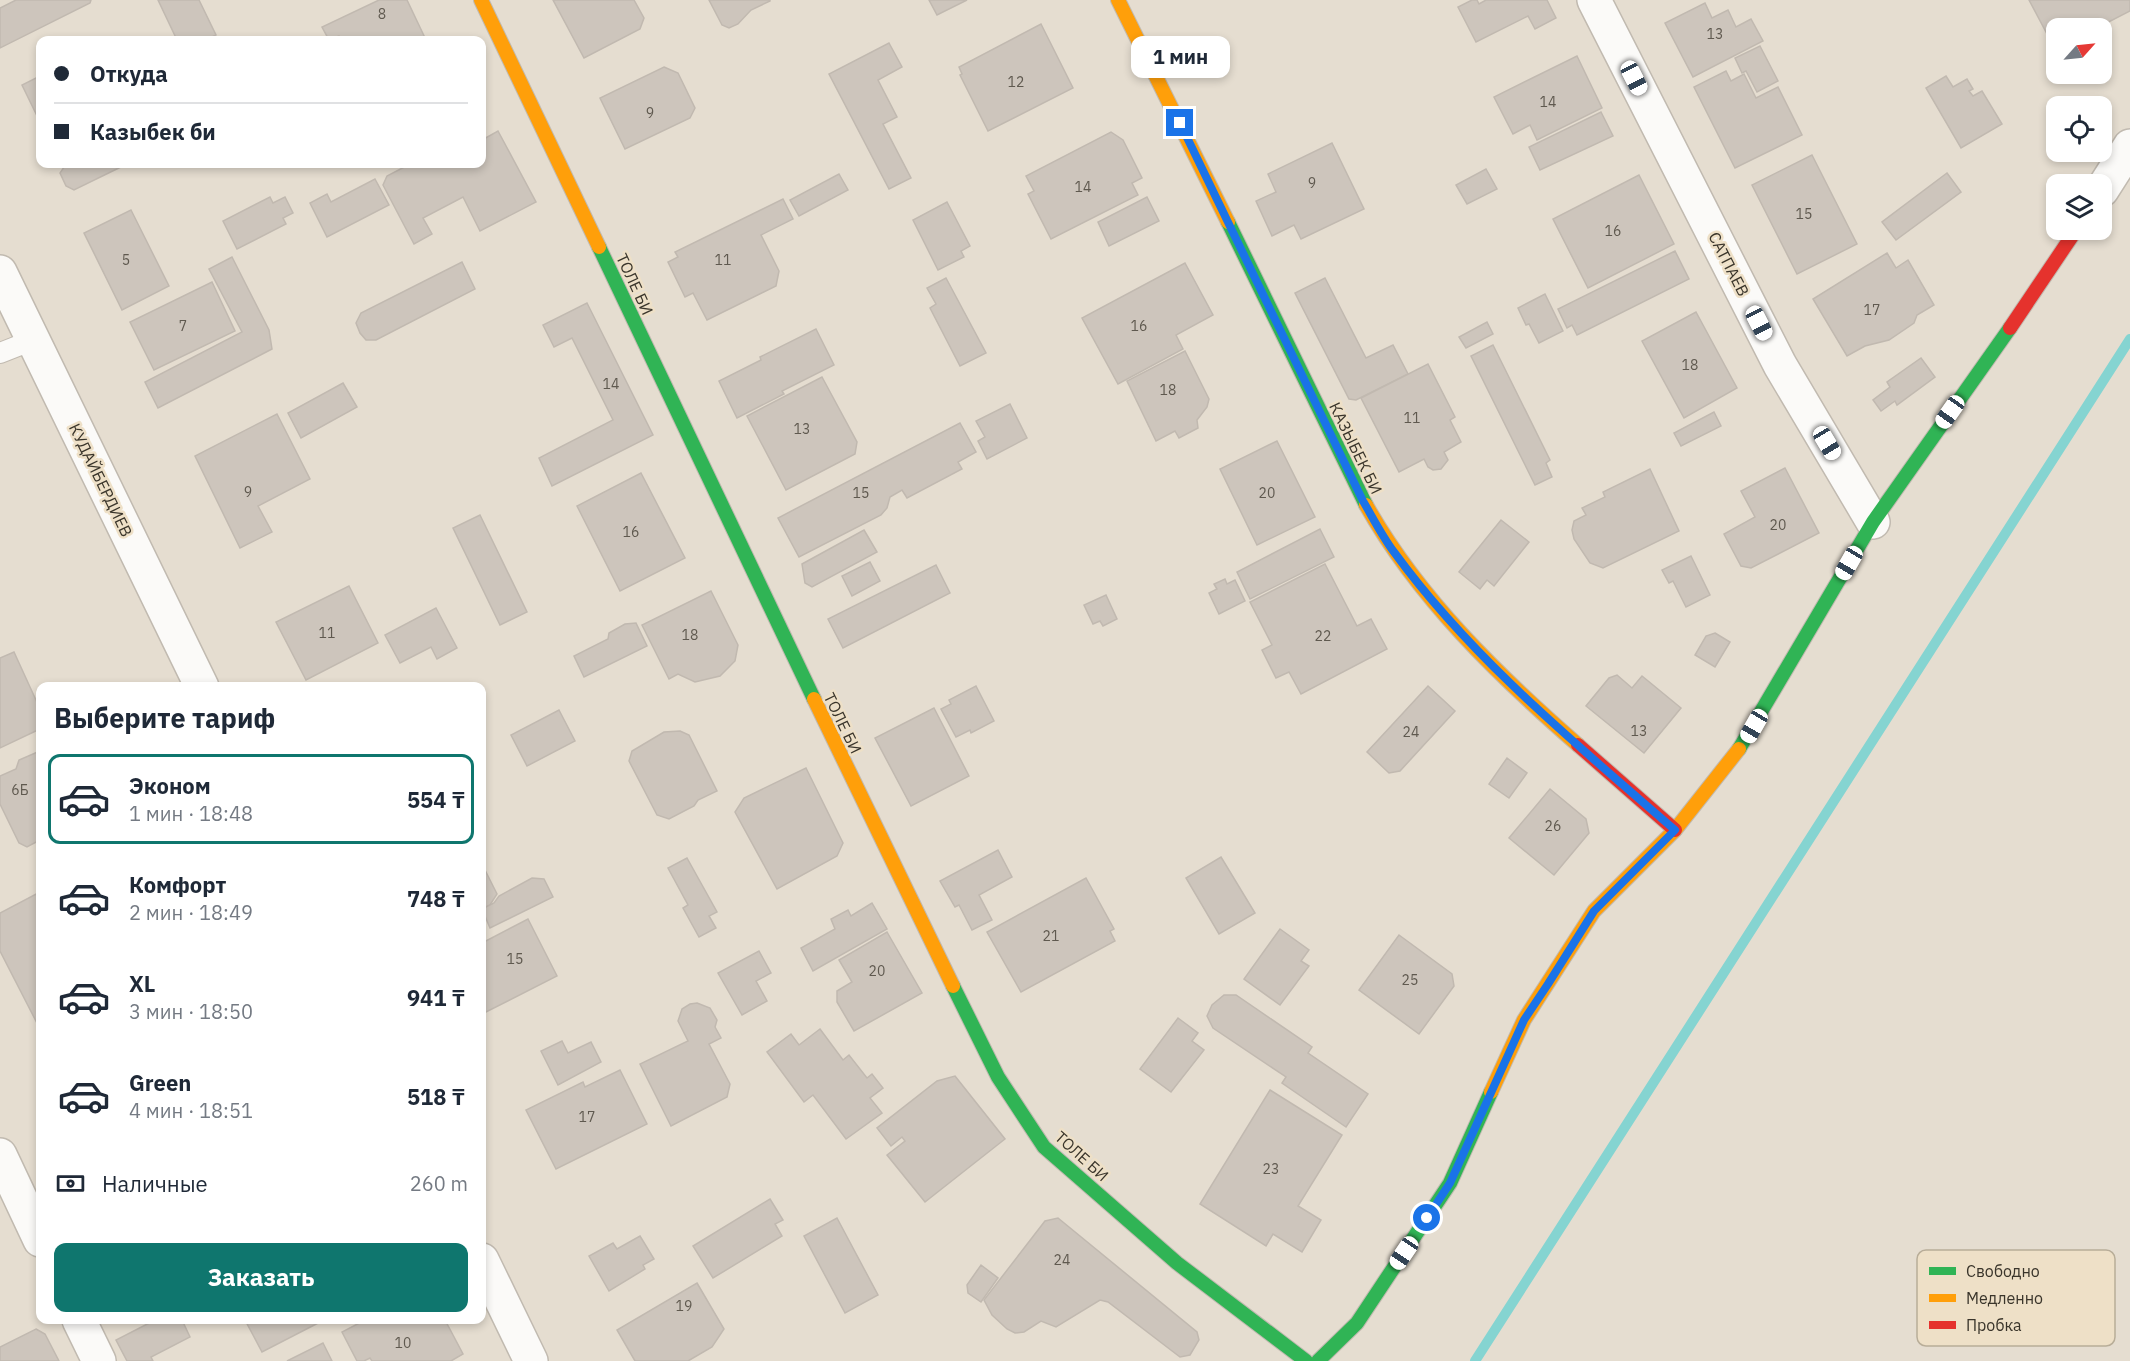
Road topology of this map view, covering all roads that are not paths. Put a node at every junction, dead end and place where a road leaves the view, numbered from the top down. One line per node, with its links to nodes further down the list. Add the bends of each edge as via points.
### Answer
1 (482, 0): 19 (street, ТОЛЕ БИ, via 874,826 998,1077 1044,1147 1177,1263)
2 (1118, 0): 12 (street, КАЗЫБЕК БИ, via 1363,501 1393,550 1483,657)
3 (1594, 0): 10 (street, САТПАЕВ, via 1780,364)
4 (2130, 146): 5 (street)
5 (2112, 174)
6 (2069, 240): 10 (street)
7 (0, 272): 8 (street, КУДАЙБЕРДИЕВ)
8 (33, 340): 9 (lane); 11 (street, КУДАЙБЕРДИЕВ)
9 (0, 353)
10 (1873, 522): 12 (street, via 1742,746)
11 (200, 682)
12 (1675, 830): 20 (street, via 1594,911 1524,1020 1450,1183 1357,1323)
13 (0, 1155): 14 (street)
14 (36, 1232)
15 (486, 1268): 18 (street)
16 (81, 1324): 17 (street)
17 (99, 1361)
18 (531, 1361)
19 (1306, 1361)
20 (1318, 1361)

